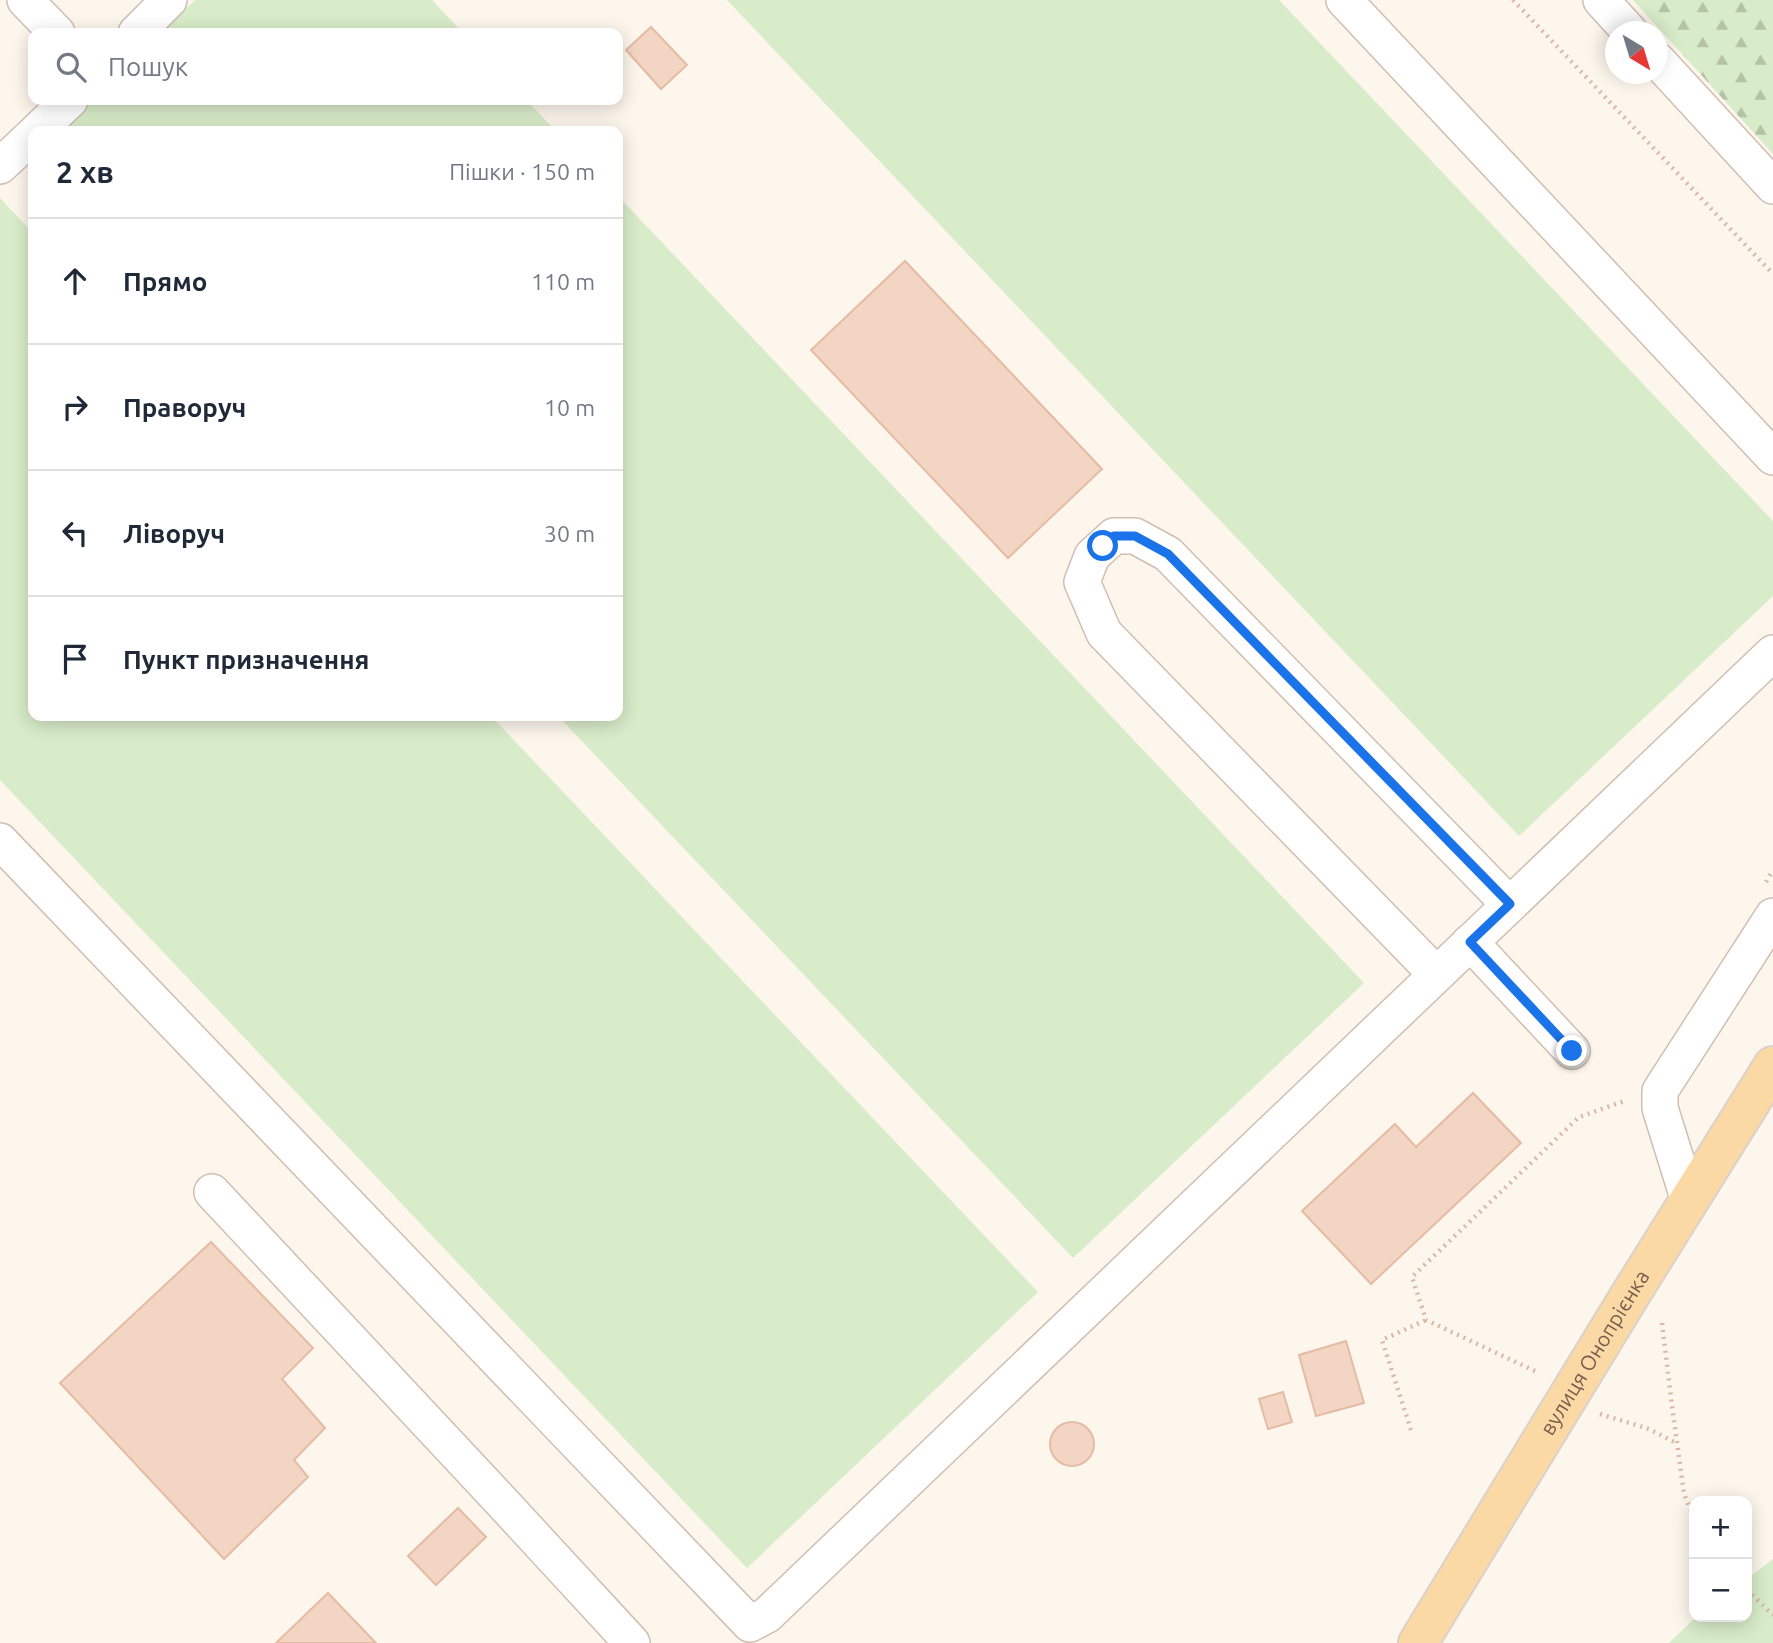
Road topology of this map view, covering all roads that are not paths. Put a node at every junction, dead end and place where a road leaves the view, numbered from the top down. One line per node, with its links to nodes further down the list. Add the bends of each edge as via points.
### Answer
1 (25, 0): 6 (street)
2 (169, 0): 7 (street)
3 (1343, 0): 14 (street)
4 (1601, 0): 5 (street)
5 (1620, 21)
6 (52, 28)
7 (141, 28)
8 (1668, 73): 13 (street)
9 (65, 105): 10 (street)
10 (42, 126)
11 (28, 140): 12 (street)
12 (0, 166)
13 (1773, 186)
14 (1773, 457)
15 (1773, 653): 17 (street)
16 (0, 841): 20 (street, via 750,1624 777,1606)
17 (1510, 904): 19 (street); 20 (street, via 1168,554 1135,536 1114,536 1092,556 1082,582 1104,633)
18 (1773, 916): 24 (street, via 1660,1091 1660,1108)
19 (1470, 942): 20 (street); 21 (street)
20 (1436, 974)
21 (1572, 1051)
22 (1773, 1066): 24 (main road, вулиця Онопрієнка)
23 (212, 1192): 25 (street)
24 (1689, 1201): 26 (main road, вулиця Онопрієнка)
25 (632, 1643)
26 (1418, 1643)

